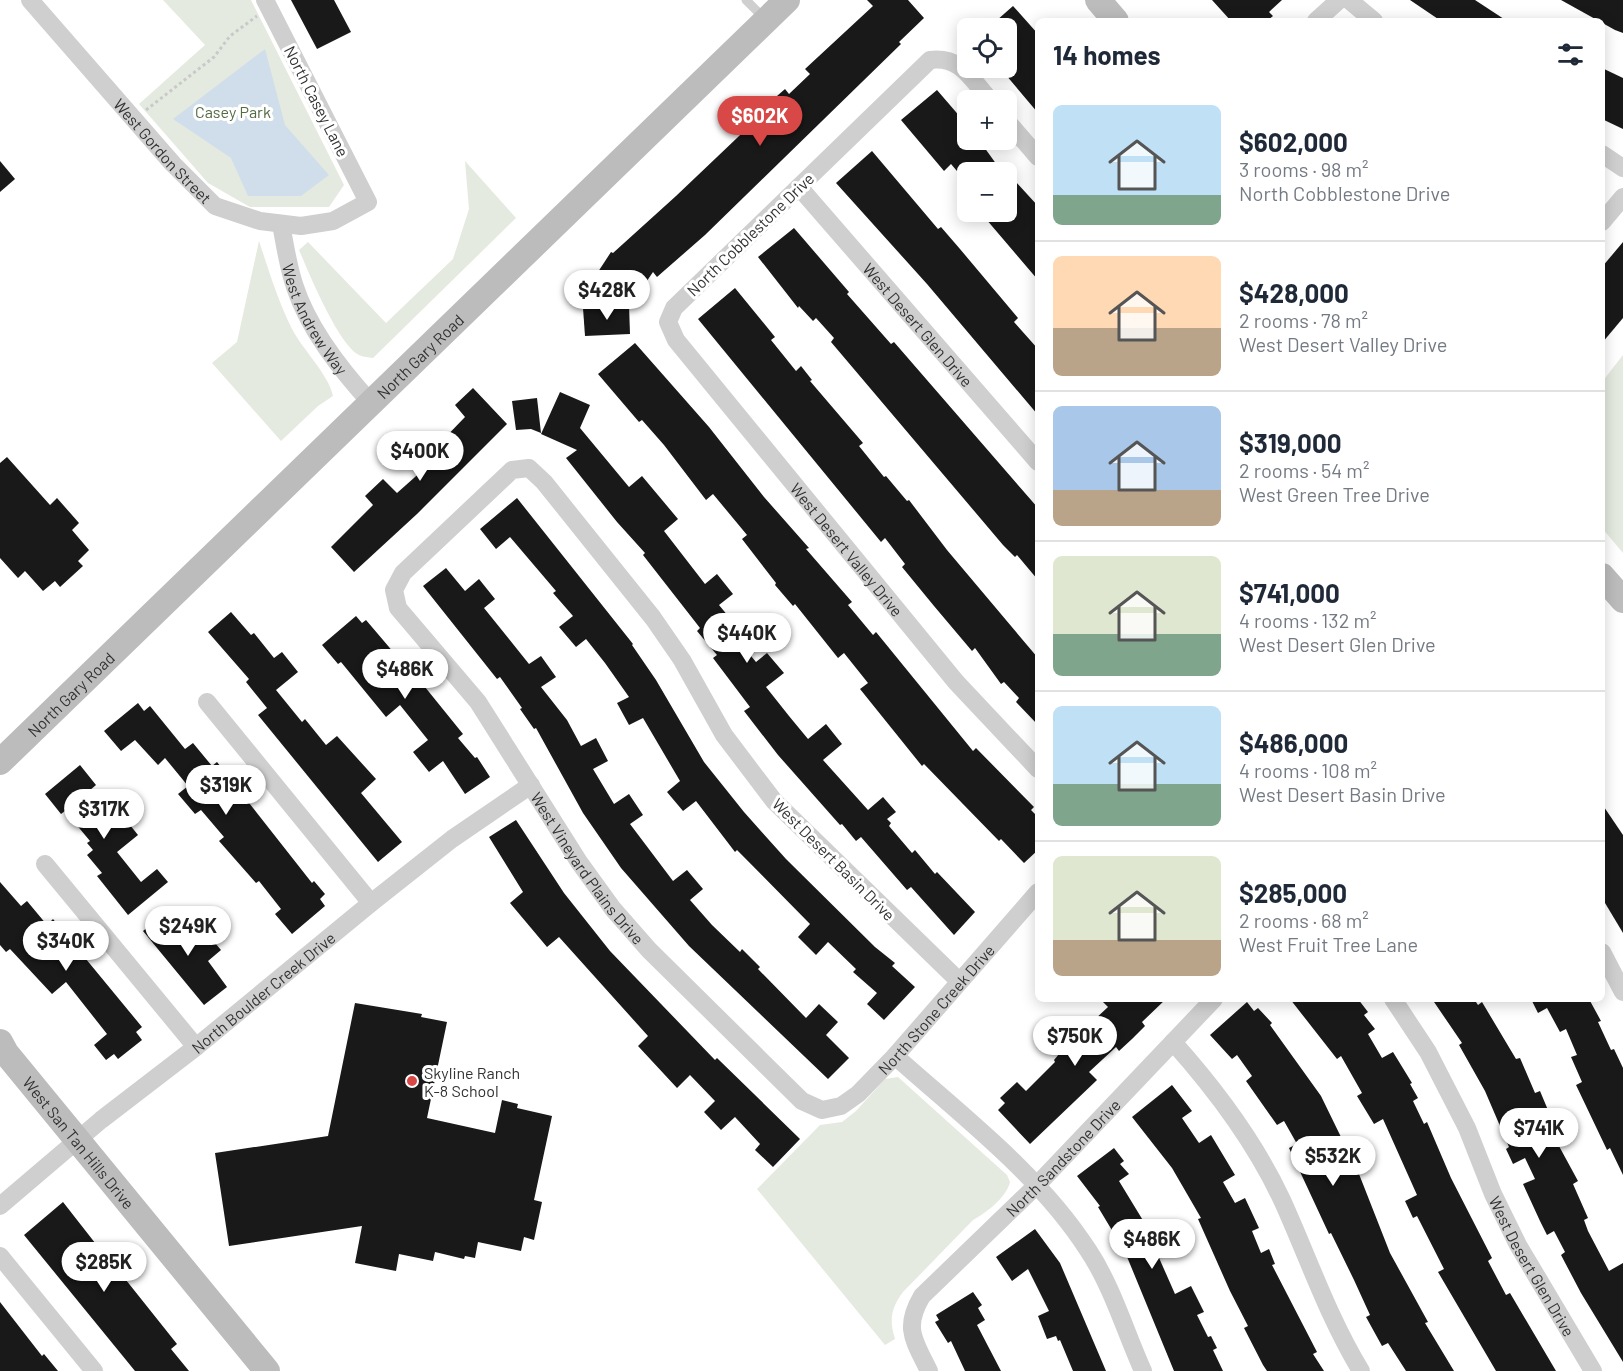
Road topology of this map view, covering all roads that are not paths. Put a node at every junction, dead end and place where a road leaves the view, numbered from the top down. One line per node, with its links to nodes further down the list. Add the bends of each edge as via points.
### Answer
1 (30, 0): 21 (street, West Gordon Street, via 172,164 215,206)
2 (746, 0): 11 (lane)
3 (787, 0): 11 (main road, North Gary Road)
4 (1098, 0): 8 (main road)
5 (1339, 0): 9 (street)
6 (1349, 0): 10 (street)
7 (262, 8): 19 (street, North Casey Lane)
8 (1113, 18)
9 (1319, 18)
10 (1370, 18)
11 (766, 20): 23 (main road, North Gary Road)
12 (981, 90): 17 (street, North Cobblestone Drive, via 959,65 946,58 930,60)
13 (1017, 132): 14 (street)
14 (1035, 153)
15 (1605, 156): 16 (street)
16 (1623, 168)
17 (799, 187): 22 (street, North Cobblestone Drive, via 674,308); 24 (street, West Desert Glen Drive)
18 (1623, 197): 20 (street)
19 (368, 202): 21 (street, West Gordon Street, via 333,221 301,226)
20 (1605, 218)
21 (281, 224): 23 (street, West Andrew Way, via 286,257 303,305 320,337)
22 (668, 322): 30 (street, West Desert Valley Drive, via 676,340 956,682)
23 (371, 403): 29 (main road, North Gary Road)
24 (1035, 459)
25 (1605, 579): 27 (main road)
26 (394, 590): 31 (street, West Vineyard Plains Drive, via 398,608 478,702); 36 (street, West Desert Basin Drive, via 403,573 512,470 529,468 653,618 682,660 724,735 774,801)
27 (1623, 600)
28 (207, 702): 34 (street)
29 (0, 762)
30 (1035, 766)
31 (531, 785): 34 (street, North Boulder Creek Drive, via 452,839); 44 (street, West Vineyard Plains Drive, via 579,862 648,950 802,1101)
32 (45, 864): 41 (street)
33 (1035, 895): 36 (street, North Stone Creek Drive)
34 (371, 903): 41 (street, North Boulder Creek Drive)
35 (1605, 958): 37 (street)
36 (959, 981): 43 (street, North Stone Creek Drive)
37 (1623, 992)
38 (1211, 1002): 40 (street, North Sandstone Drive)
39 (1395, 1002): 54 (street, West Desert Glen Drive, via 1438,1071 1467,1128 1518,1245)
40 (1173, 1042): 46 (street, North Sandstone Drive); 53 (street, via 1217,1093 1246,1136 1281,1198)
41 (196, 1047): 45 (street, North Boulder Creek Drive)
42 (2, 1048): 45 (main road, West San Tan Hills Drive)
43 (895, 1056): 44 (street, North Stone Creek Drive, via 858,1094 841,1106); 46 (street)
44 (822, 1110)
45 (78, 1140): 47 (street, North Boulder Creek Drive); 50 (main road, West San Tan Hills Drive)
46 (1037, 1185): 51 (street, North Sandstone Drive, via 922,1296 911,1314 910,1332); 52 (street, via 1063,1213 1090,1252)
47 (0, 1206)
48 (0, 1256): 49 (street)
49 (94, 1371)
50 (267, 1371)
51 (929, 1371)
52 (1143, 1371)
53 (1361, 1371)
54 (1593, 1371)

